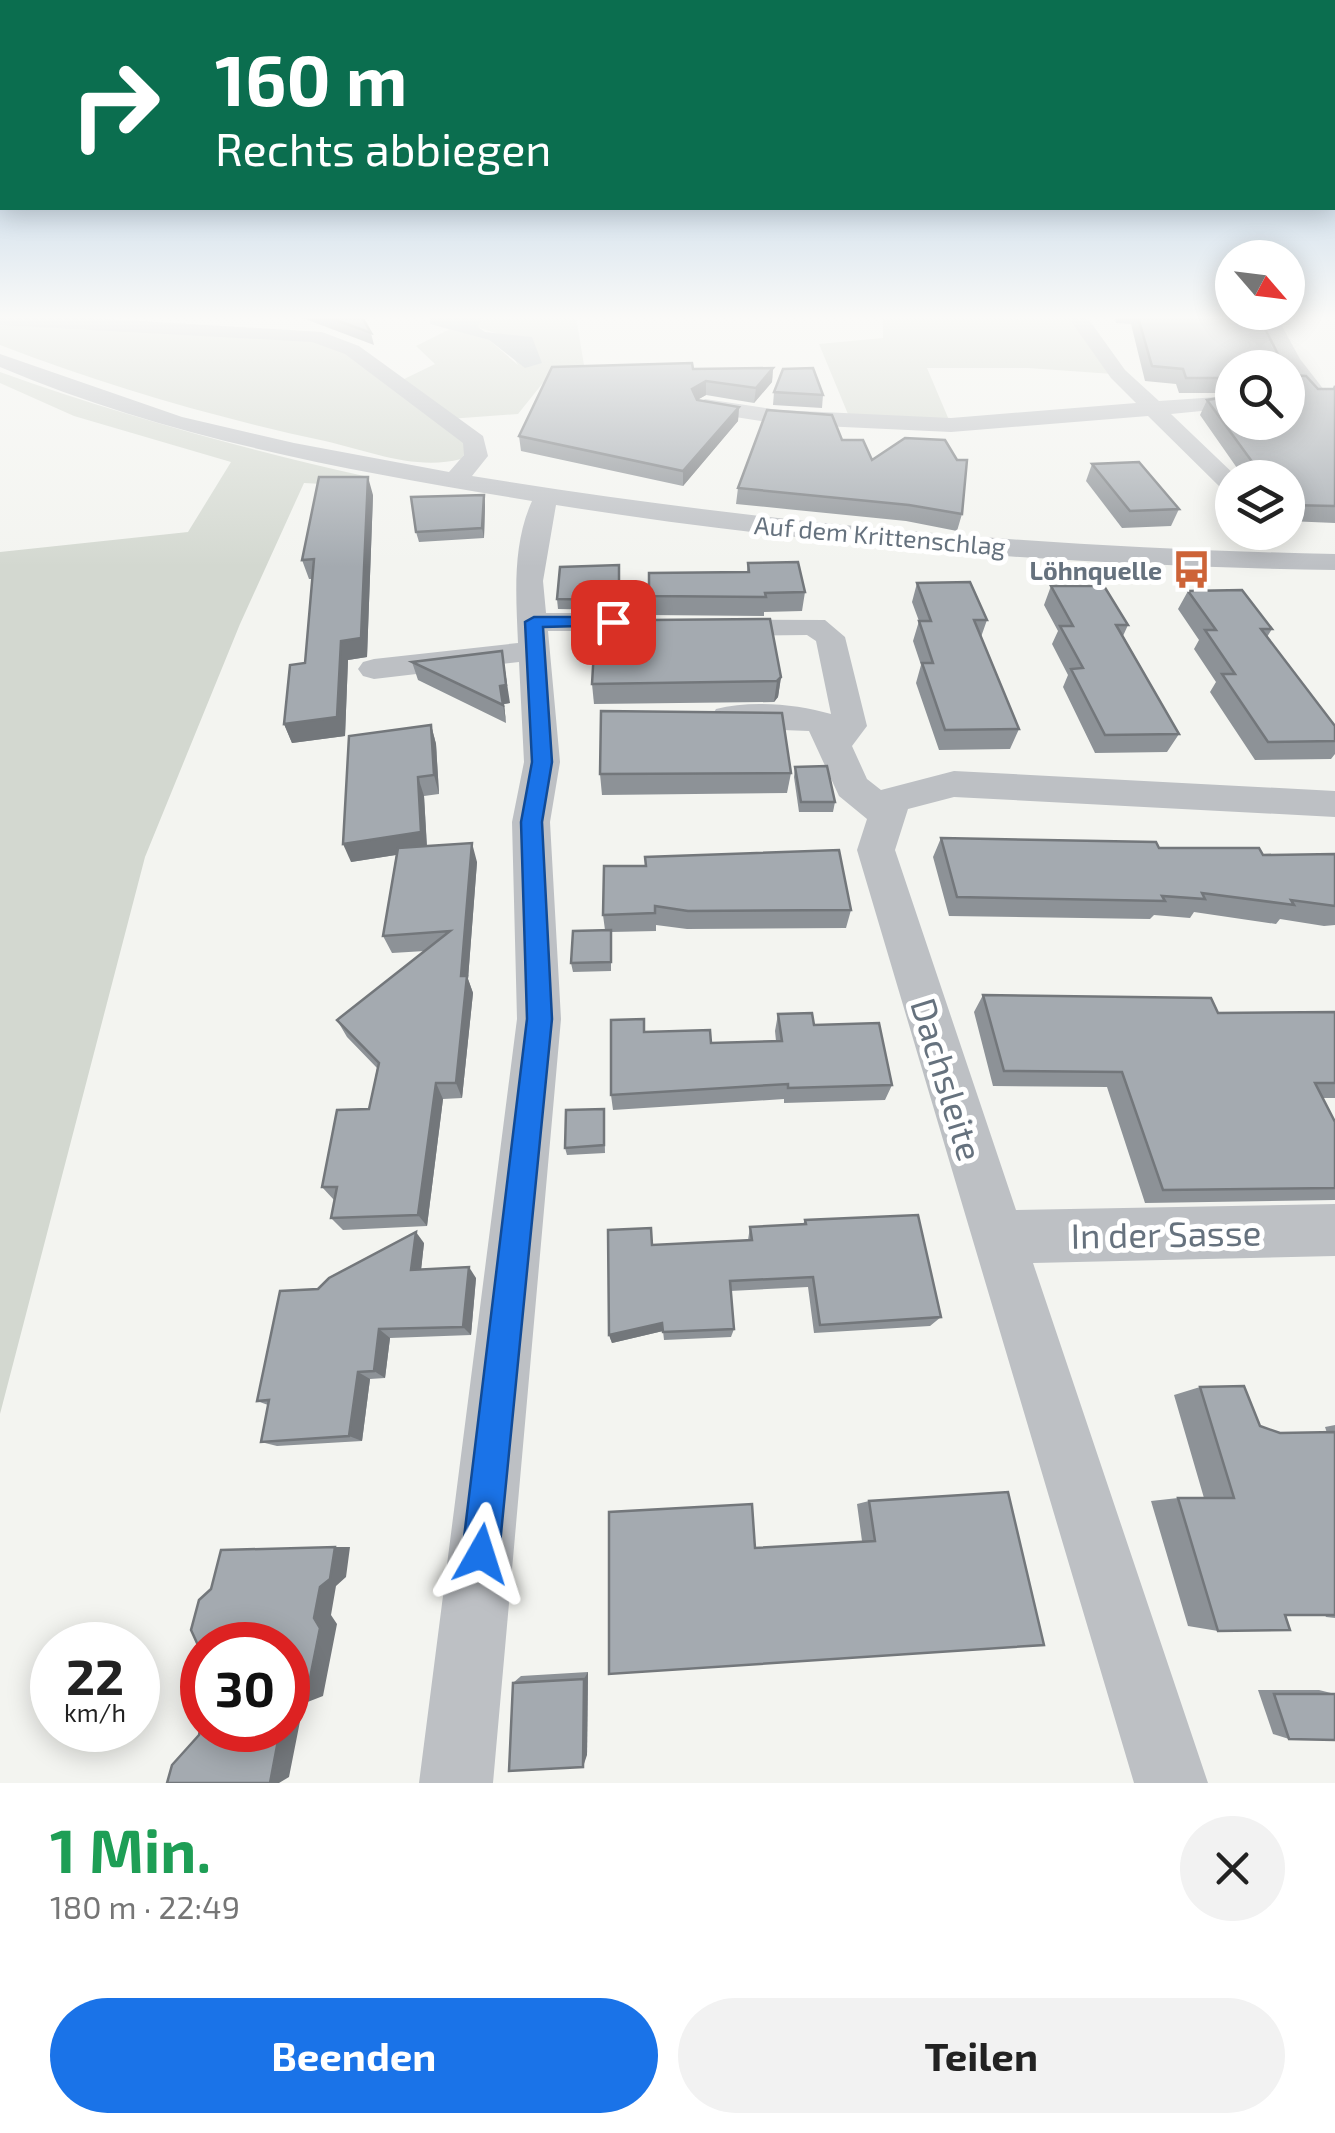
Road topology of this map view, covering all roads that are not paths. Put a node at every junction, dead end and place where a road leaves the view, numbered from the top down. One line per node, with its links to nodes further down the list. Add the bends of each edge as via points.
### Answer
1 (110, 400): 8 (street, Auf dem Krittenschlag, via 241,439)
2 (420, 400): 8 (street, via 475,441 476,456)
3 (1147, 400): 6 (street)
4 (1215, 404): 6 (street)
5 (706, 406): 6 (street, via 735,414 951,425)
6 (1156, 409): 7 (street)
7 (1215, 467)
8 (455, 481): 9 (street, Auf dem Krittenschlag)
9 (547, 496): 11 (street, Auf dem Krittenschlag, via 902,539); 13 (street, via 531,547)
10 (1305, 546): 11 (street)
11 (1326, 562): 12 (street)
12 (1335, 586)
13 (534, 636): 14 (street); 16 (street, via 613,622 624,628 814,626 830,637 850,726); 21 (street, via 542,762 531,822 540,1019)
14 (374, 669)
15 (698, 717): 16 (street, via 800,718 820,722)
16 (835, 744): 18 (street, via 852,786)
17 (1335, 804): 18 (street, via 954,784 892,800)
18 (888, 814): 20 (street, Dachsleite, via 876,850)
19 (1335, 1230): 20 (street, In der Sasse)
20 (998, 1236): 22 (street, Dachsleite)
21 (456, 1783)
22 (1171, 1783)

